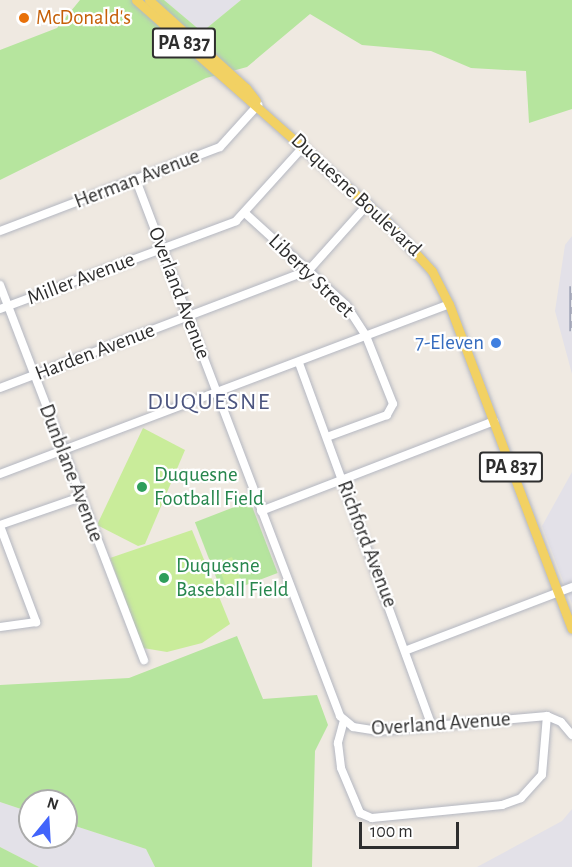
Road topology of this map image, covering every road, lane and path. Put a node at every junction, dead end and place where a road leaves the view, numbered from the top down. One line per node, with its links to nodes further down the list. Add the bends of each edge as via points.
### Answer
1 (135, 0): 3 (main road, Duquesne Boulevard / PA 837)
2 (149, 0): 3 (main road, Duquesne Boulevard / PA 837)
3 (235, 83): 4 (main road, Duquesne Boulevard / PA 837)
4 (258, 105): 5 (main road, Duquesne Boulevard / PA 837); 6 (street, Herman Avenue, via 220,147)
5 (304, 146): 7 (main road, Duquesne Boulevard / PA 837); 8 (street, Miller Avenue)
6 (136, 180): 9 (street, Herman Avenue); 10 (street, Overland Avenue)
7 (368, 204): 11 (street, Harden Avenue); 13 (main road, Duquesne Boulevard / PA 837, via 424,260)
8 (246, 214): 10 (street, Miller Avenue); 11 (street, Liberty Street)
9 (0, 231)
10 (162, 248): 14 (street, Miller Avenue); 15 (street, Overland Avenue)
11 (309, 270): 15 (street, Harden Avenue); 16 (street, Liberty Street, via 346,305)
12 (0, 285): 14 (street, Dunblane Avenue)
13 (449, 304): 16 (street); 21 (main road, Duquesne Boulevard / PA 837)
14 (4, 308): 18 (street, Dunblane Avenue)
15 (189, 317): 18 (street, Harden Avenue); 20 (street, Overland Avenue)
16 (366, 336): 17 (street); 22 (street, Liberty Street, via 392,410)
17 (299, 363): 20 (street); 22 (street, Richford Avenue)
18 (34, 375): 19 (street, Harden Avenue); 23 (street, Dunblane Avenue)
19 (0, 388)
20 (218, 394): 23 (street); 27 (street, Overland Avenue)
21 (494, 421): 25 (street); 30 (main road, Duquesne Boulevard / PA 837)
22 (327, 437): 25 (street, Richford Avenue)
23 (64, 451): 24 (street); 26 (street, Dunblane Avenue)
24 (0, 474)
25 (342, 479): 27 (street); 33 (street, Richford Avenue)
26 (81, 497): 28 (street); 34 (street, Dunblane Avenue)
27 (261, 511): 36 (street, Overland Avenue)
28 (0, 526): 31 (street, via 36,622)
29 (572, 587): 30 (street)
30 (558, 592): 32 (main road, Duquesne Boulevard / PA 837); 33 (street)
31 (0, 627)
32 (572, 629)
33 (407, 650): 37 (street, Richford Avenue)
34 (144, 660)
35 (547, 716): 36 (street, via 542,775 521,798 502,805 372,818 360,813 341,768 338,743); 37 (street, Overland Avenue); 38 (street, via 561,722)
36 (344, 720): 37 (street, Overland Avenue, via 370,731)
37 (432, 726)
38 (572, 735)

